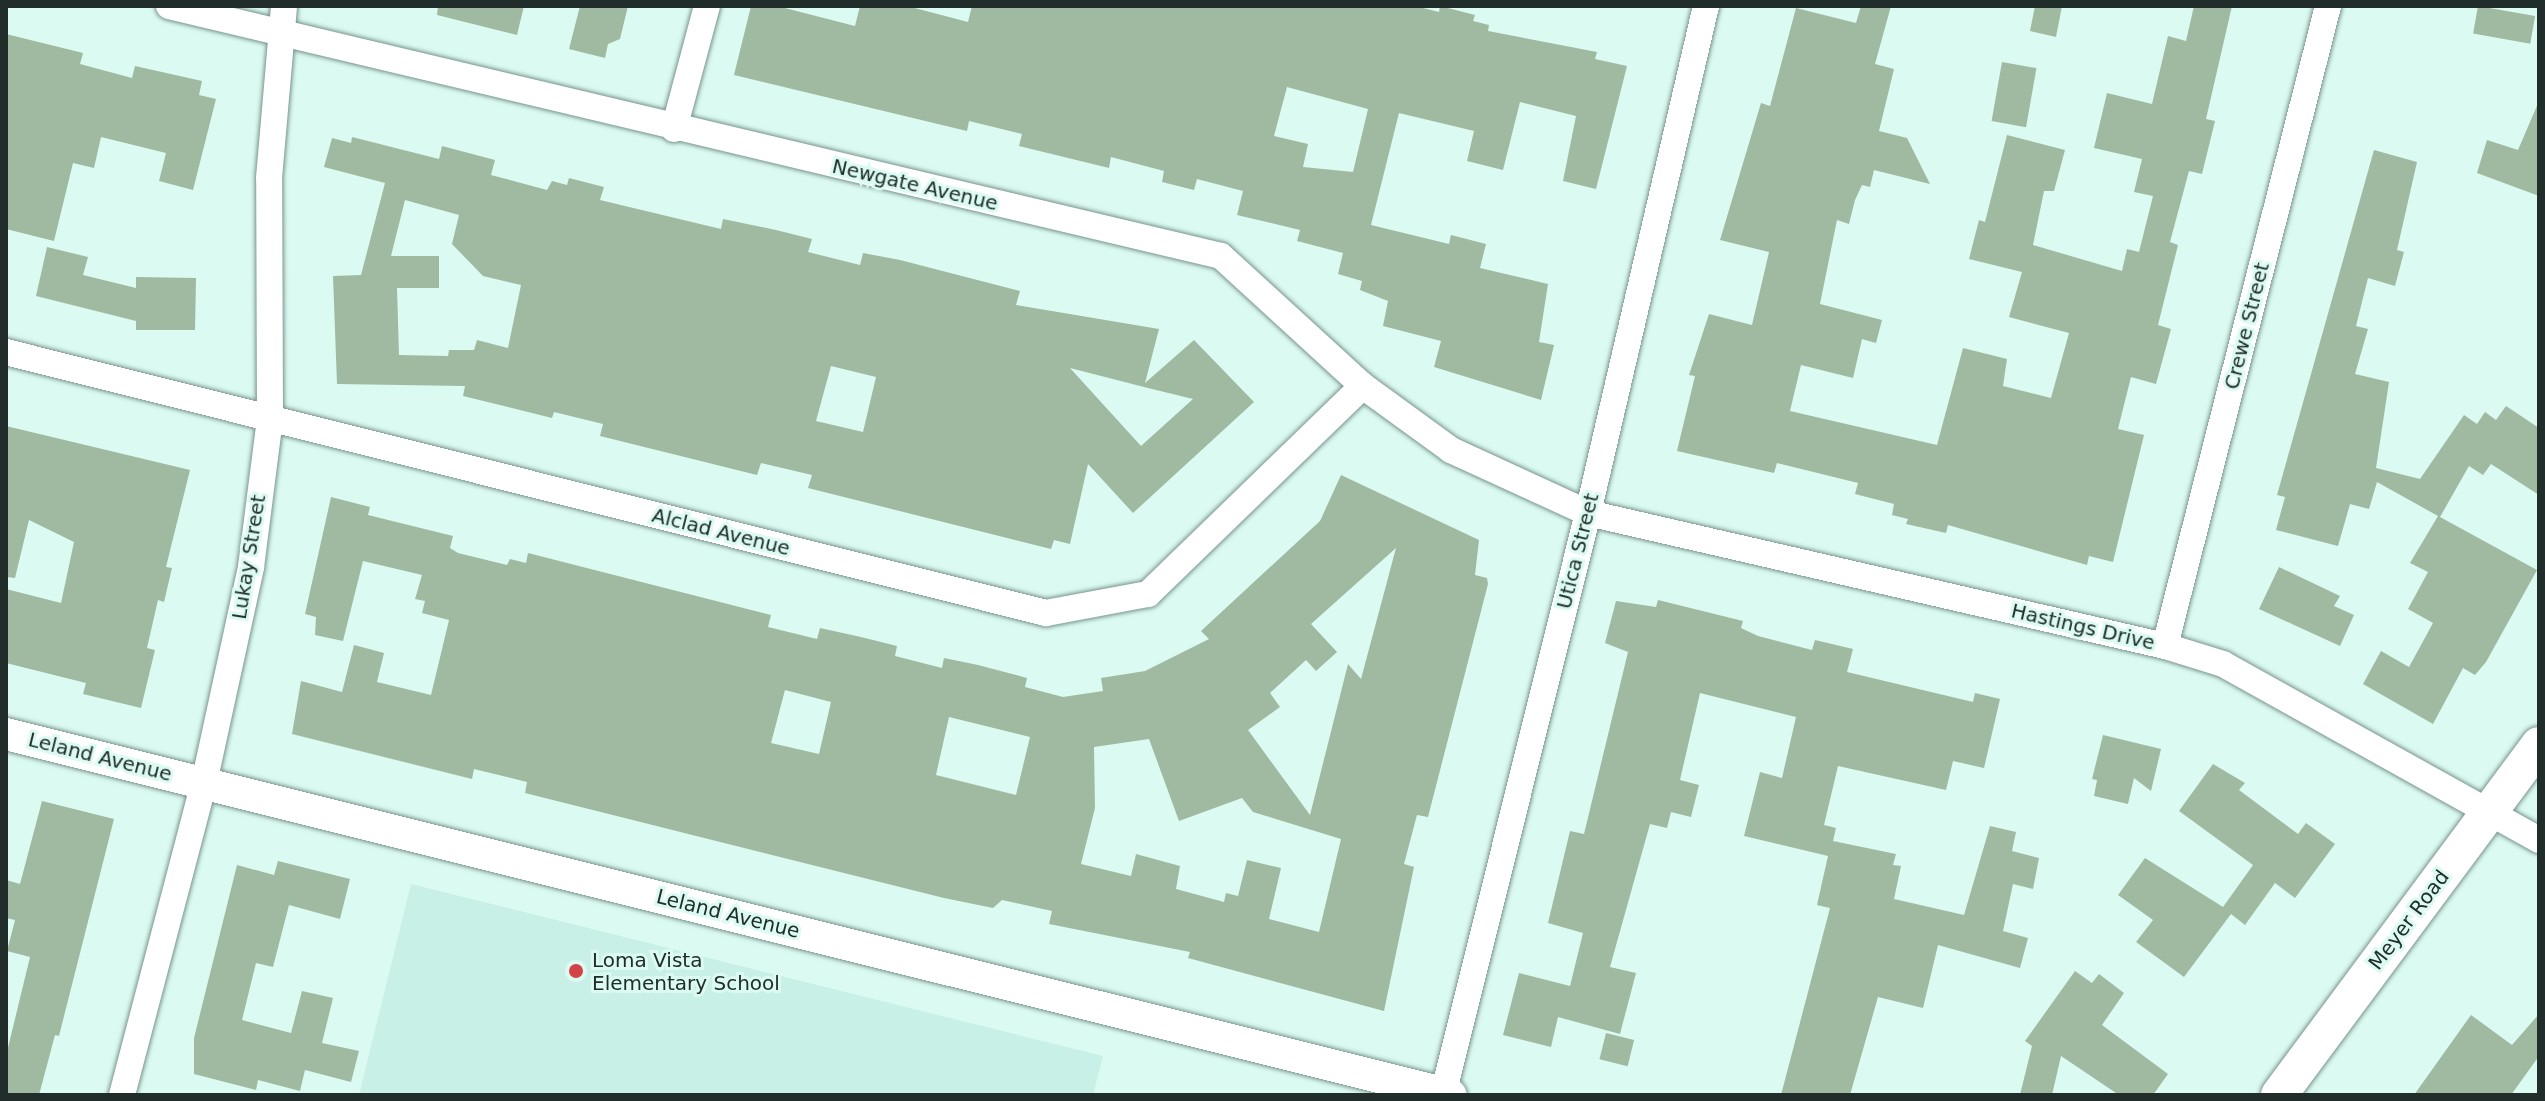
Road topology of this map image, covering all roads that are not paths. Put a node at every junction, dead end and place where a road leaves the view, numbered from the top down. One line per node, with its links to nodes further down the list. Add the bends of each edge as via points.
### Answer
1 (169, 6): 6 (street, Newgate Avenue)
2 (284, 6): 6 (street, Lukay Street)
3 (707, 6): 7 (street)
4 (2328, 6): 12 (street, Crewe Street)
5 (1702, 7): 11 (street, Utica Street)
6 (279, 33): 7 (street, Newgate Avenue); 10 (street, Lukay Street, via 269,178)
7 (674, 129): 9 (street, Newgate Avenue, via 1221,256)
8 (6, 352): 10 (street, Alclad Avenue)
9 (1363, 386): 10 (street, Alclad Avenue, via 1148,594 1046,613); 11 (street, Newgate Avenue, via 1451,450)
10 (270, 419): 15 (street, Lukay Street, via 251,567)
11 (1588, 513): 12 (street, Hastings Drive); 18 (street, Utica Street)
12 (2165, 646): 16 (street, Hastings Drive, via 2223,664)
13 (6, 734): 15 (street, Leland Avenue)
14 (2539, 745): 16 (main road, Meyer Road)
15 (204, 783): 18 (street, Leland Avenue); 19 (street, Lukay Street)
16 (2488, 814): 17 (street, Hastings Drive); 20 (main road, Meyer Road)
17 (2539, 840)
18 (1446, 1094)
19 (122, 1095)
20 (2279, 1095)

